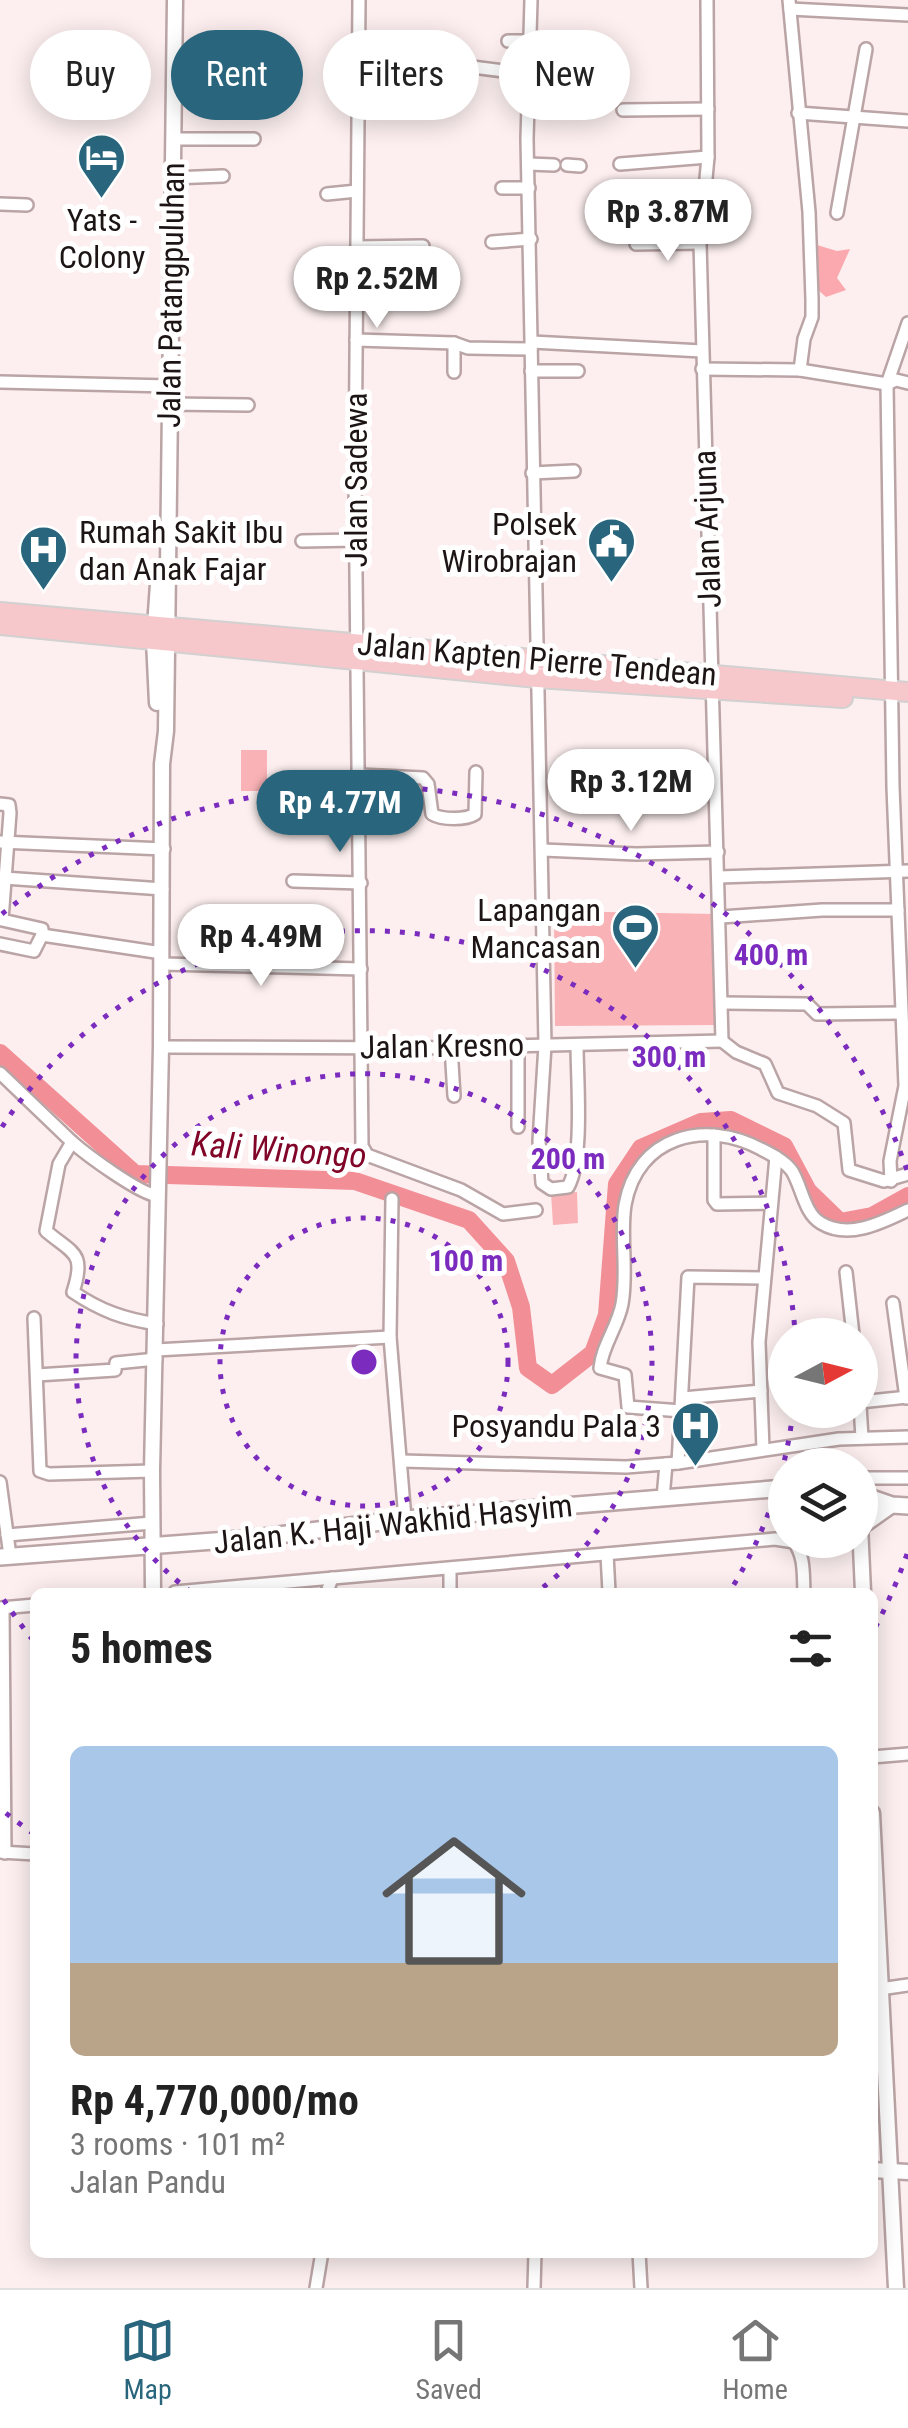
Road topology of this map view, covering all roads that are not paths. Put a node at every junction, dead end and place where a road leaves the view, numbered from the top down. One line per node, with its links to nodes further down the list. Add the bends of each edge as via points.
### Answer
1 (175, 0): 17 (street, Jalan Patangpuluhan)
2 (359, 0): 7 (street, Jalan Sadewa)
3 (531, 0): 8 (street)
4 (707, 0): 10 (street, Jalan Arjuna)
5 (790, 4): 6 (street); 12 (street)
6 (908, 15)
7 (359, 30)
8 (530, 30)
9 (866, 50): 13 (street)
10 (708, 109): 11 (street); 19 (street, Jalan Arjuna)
11 (630, 110)
12 (798, 113): 13 (street); 44 (street, via 812,298)
13 (854, 116): 16 (street); 31 (street)
14 (358, 120): 27 (street, Jalan Sadewa)
15 (528, 120): 20 (street)
16 (908, 121)
17 (173, 139): 18 (street); 24 (street, Jalan Patangpuluhan)
18 (254, 139)
19 (708, 157): 21 (street); 34 (street, Jalan Arjuna)
20 (529, 164): 22 (street); 26 (street)
21 (620, 164)
22 (567, 165)
23 (223, 176): 24 (street)
24 (172, 178): 51 (street, Jalan Patangpuluhan)
25 (502, 188): 26 (street)
26 (529, 188): 32 (street)
27 (357, 191): 28 (street); 37 (street, Jalan Sadewa)
28 (327, 194)
29 (0, 204): 30 (street)
30 (28, 204)
31 (837, 212)
32 (531, 239): 33 (street); 41 (street)
33 (492, 242)
34 (700, 243): 35 (street); 42 (street, Jalan Arjuna)
35 (636, 244)
36 (423, 246): 37 (street)
37 (356, 248): 39 (street, Jalan Sadewa)
38 (908, 323): 50 (street)
39 (356, 340): 40 (street); 56 (street, Jalan Sadewa)
40 (454, 343): 41 (street); 47 (street)
41 (532, 345): 42 (street); 45 (street)
42 (702, 351): 43 (street, Jalan Arjuna)
43 (702, 369): 44 (street); 63 (street, Jalan Arjuna)
44 (800, 370): 50 (street)
45 (532, 371): 46 (street); 55 (street)
46 (578, 371)
47 (454, 372)
48 (0, 382): 51 (street)
49 (908, 383): 50 (street)
50 (887, 384): 64 (street, via 886,537)
51 (169, 386): 52 (street, Jalan Patangpuluhan)
52 (169, 404): 53 (street); 60 (street, Jalan Patangpuluhan)
53 (248, 405)
54 (574, 471): 55 (street)
55 (532, 473): 62 (street)
56 (356, 540): 57 (street); 61 (street, Jalan Sadewa)
57 (302, 542)
58 (0, 612): 60 (main road)
59 (0, 625): 60 (main road)
60 (160, 633): 61 (main road, Jalan Kapten Pierre Tendean); 69 (street, Jalan Patangpuluhan)
61 (357, 652): 62 (main road, Jalan Kapten Pierre Tendean); 66 (street, Jalan Sadewa)
62 (537, 669): 63 (main road, Jalan Kapten Pierre Tendean); 70 (street)
63 (713, 682): 64 (main road, Jalan Kapten Pierre Tendean); 71 (street, Jalan Arjuna)
64 (900, 697): 72 (street)
65 (476, 772): 66 (street, via 476,814 470,818 432,814 423,778)
66 (360, 774): 76 (street, Jalan Sadewa)
67 (0, 804): 68 (street, via 9,806)
68 (5, 842): 69 (street); 74 (street)
69 (164, 849): 77 (street, Jalan Patangpuluhan)
70 (543, 850): 71 (street); 90 (street)
71 (718, 852): 73 (street, Jalan Arjuna)
72 (902, 872): 73 (street); 78 (street)
73 (720, 877): 79 (street, Jalan Arjuna)
74 (4, 878): 77 (street); 80 (street)
75 (293, 881): 76 (street)
76 (361, 883): 84 (street, Jalan Sadewa)
77 (163, 889): 83 (street, Jalan Patangpuluhan)
78 (898, 910): 79 (street); 85 (street)
79 (721, 917): 86 (street, Jalan Arjuna)
80 (2, 920): 81 (street)
81 (42, 935): 82 (street, via 34,952); 83 (street)
82 (0, 944)
83 (162, 958): 84 (street); 93 (street, Jalan Patangpuluhan)
84 (361, 969): 95 (street, Jalan Sadewa)
85 (904, 976): 87 (street)
86 (723, 1003): 87 (street, via 807,1004 816,1014); 89 (street, Jalan Arjuna)
87 (901, 1013): 88 (street)
88 (905, 1038): 103 (street)
89 (722, 1041): 91 (street, Jalan Kresno); 103 (street, via 765,1064 778,1092 844,1123 849,1170)
90 (544, 1045): 91 (street, Jalan Kresno); 91 (street, via 539,1150 542,1183 550,1189 568,1186 573,1178); 92 (street, Jalan Kresno)
91 (577, 1045)
92 (518, 1046): 94 (street, Jalan Kresno); 98 (street)
93 (161, 1047): 95 (street, Jalan Kresno); 104 (street, Jalan Patangpuluhan)
94 (451, 1047): 95 (street, Jalan Kresno); 97 (street)
95 (361, 1048): 107 (street, Jalan Sadewa, via 367,1155 461,1190 503,1214)
96 (0, 1072): 100 (street)
97 (454, 1096)
98 (518, 1127)
99 (714, 1135): 101 (street); 106 (street, via 714,1200); 121 (street, via 686,1134 645,1160 636,1175 625,1204 621,1308 600,1361 603,1371 626,1377 628,1407)
100 (72, 1142): 104 (street, via 150,1196); 114 (street, via 59,1164 46,1230 77,1254 74,1292 100,1310)
101 (776, 1158): 106 (street); 108 (street, via 792,1172 823,1225 867,1228)
102 (908, 1174): 103 (street)
103 (891, 1181)
104 (158, 1195): 114 (street, Jalan Patangpuluhan)
105 (392, 1198): 115 (street)
106 (772, 1203): 110 (street)
107 (536, 1210)
108 (908, 1210)
109 (846, 1272): 113 (street)
110 (763, 1278): 118 (street); 121 (street, via 688,1276)
111 (892, 1303): 119 (street)
112 (34, 1318): 117 (street)
113 (850, 1318)
114 (157, 1324): 116 (street, Jalan Patangpuluhan)
115 (390, 1336): 116 (street); 126 (street)
116 (156, 1354): 117 (street, via 116,1363 115,1370); 128 (street, Jalan Patangpuluhan)
117 (37, 1375): 128 (street, via 40,1471)
118 (761, 1391): 121 (street); 125 (street)
119 (907, 1398): 120 (street)
120 (878, 1401)
121 (682, 1404): 127 (street)
122 (861, 1428): 124 (street)
123 (908, 1437): 124 (street)
124 (862, 1438): 125 (street)
125 (764, 1450): 127 (street)
126 (402, 1461): 127 (street); 136 (street)
127 (672, 1463): 135 (street)
128 (152, 1470): 137 (street, Jalan Patangpuluhan)
129 (908, 1478): 131 (street)
130 (878, 1479): 131 (street)
131 (886, 1480): 133 (street)
132 (0, 1482): 138 (street)
133 (878, 1485)
134 (768, 1489): 135 (main road, Jalan K. Haji Wakhid Hasyim)
135 (662, 1498): 136 (main road, Jalan K. Haji Wakhid Hasyim)
136 (405, 1519): 139 (main road, Jalan K. Haji Wakhid Hasyim)
137 (152, 1524): 138 (street); 139 (street, Jalan Patangpuluhan)
138 (5, 1545): 139 (main road, Jalan K. Haji Wakhid Hasyim)
139 (151, 1547): 145 (street, Jalan Patangpuluhan)
140 (607, 1554): 142 (street); 150 (street); 151 (street, via 794,1542)
141 (861, 1558): 152 (street)
142 (450, 1569): 143 (street); 149 (street)
143 (332, 1578): 144 (street); 148 (street)
144 (318, 1579): 146 (street); 147 (street)
145 (153, 1588)
146 (220, 1588)
147 (322, 1588)
148 (326, 1588)
149 (450, 1588)
150 (609, 1588)
151 (804, 1588)
152 (863, 1588)
153 (30, 1605): 154 (street)
154 (1, 1608): 157 (street)
155 (908, 1754): 156 (street)
156 (878, 1756)
157 (2, 1852): 158 (street)
158 (30, 1854)
159 (878, 1944): 161 (street)
160 (908, 1985): 161 (street)
161 (880, 1988): 162 (street)
162 (900, 2171): 163 (street)
163 (901, 2250): 170 (street)
164 (321, 2258): 167 (street)
165 (535, 2258): 168 (street)
166 (639, 2258): 169 (street)
167 (316, 2288)
168 (534, 2288)
169 (641, 2288)
170 (896, 2288)

